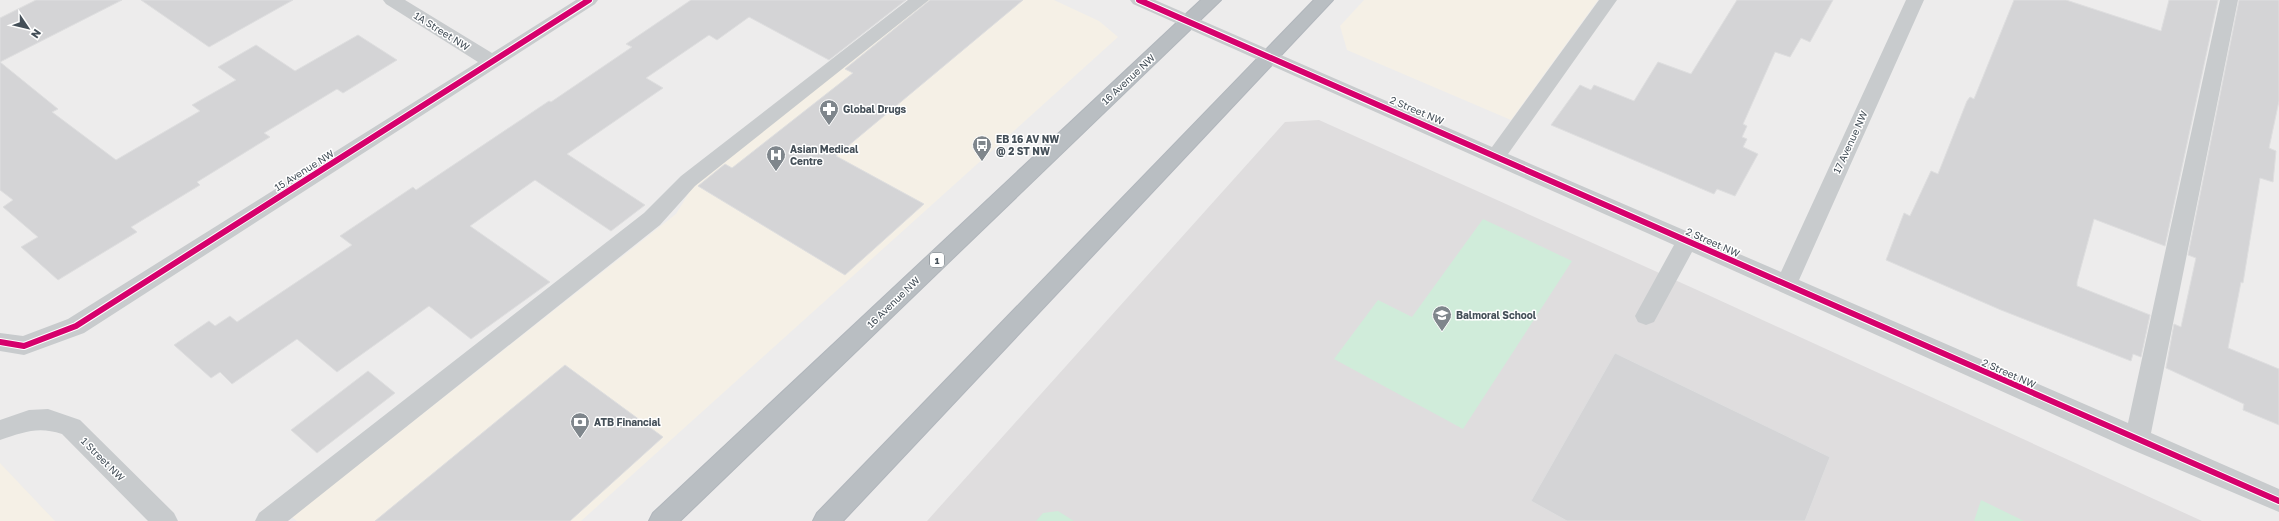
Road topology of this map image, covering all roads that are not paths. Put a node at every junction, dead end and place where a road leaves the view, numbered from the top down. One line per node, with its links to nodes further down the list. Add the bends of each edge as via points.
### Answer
1 (392, 0): 12 (street, 1A Street NW)
2 (589, 0): 12 (street, 15 Avenue NW)
3 (920, 0): 22 (street, via 688,181 652,219)
4 (1139, 0): 10 (street, 2 Street NW)
5 (1212, 0): 10 (highway, 16 Avenue NW / 1)
6 (1324, 0): 11 (highway)
7 (1608, 0): 13 (street)
8 (1915, 0): 15 (street, 17 Avenue NW)
9 (2229, 0): 19 (street)
10 (1188, 22): 11 (street, 2 Street NW); 23 (highway, 16 Avenue NW / 1)
11 (1269, 57): 13 (street, 2 Street NW); 24 (highway)
12 (492, 62): 17 (street, 15 Avenue NW, via 76,326 24,346)
13 (1496, 156): 14 (street, 2 Street NW)
14 (1687, 241): 15 (street, 2 Street NW); 16 (street)
15 (1786, 285): 19 (street, 2 Street NW)
16 (1646, 316)
17 (0, 342)
18 (0, 430): 21 (street, 1 Street NW, via 29,420 48,419 71,427)
19 (2137, 440): 20 (street, 2 Street NW)
20 (2279, 501)
21 (165, 521)
22 (268, 521)
23 (662, 521)
24 (826, 521)

